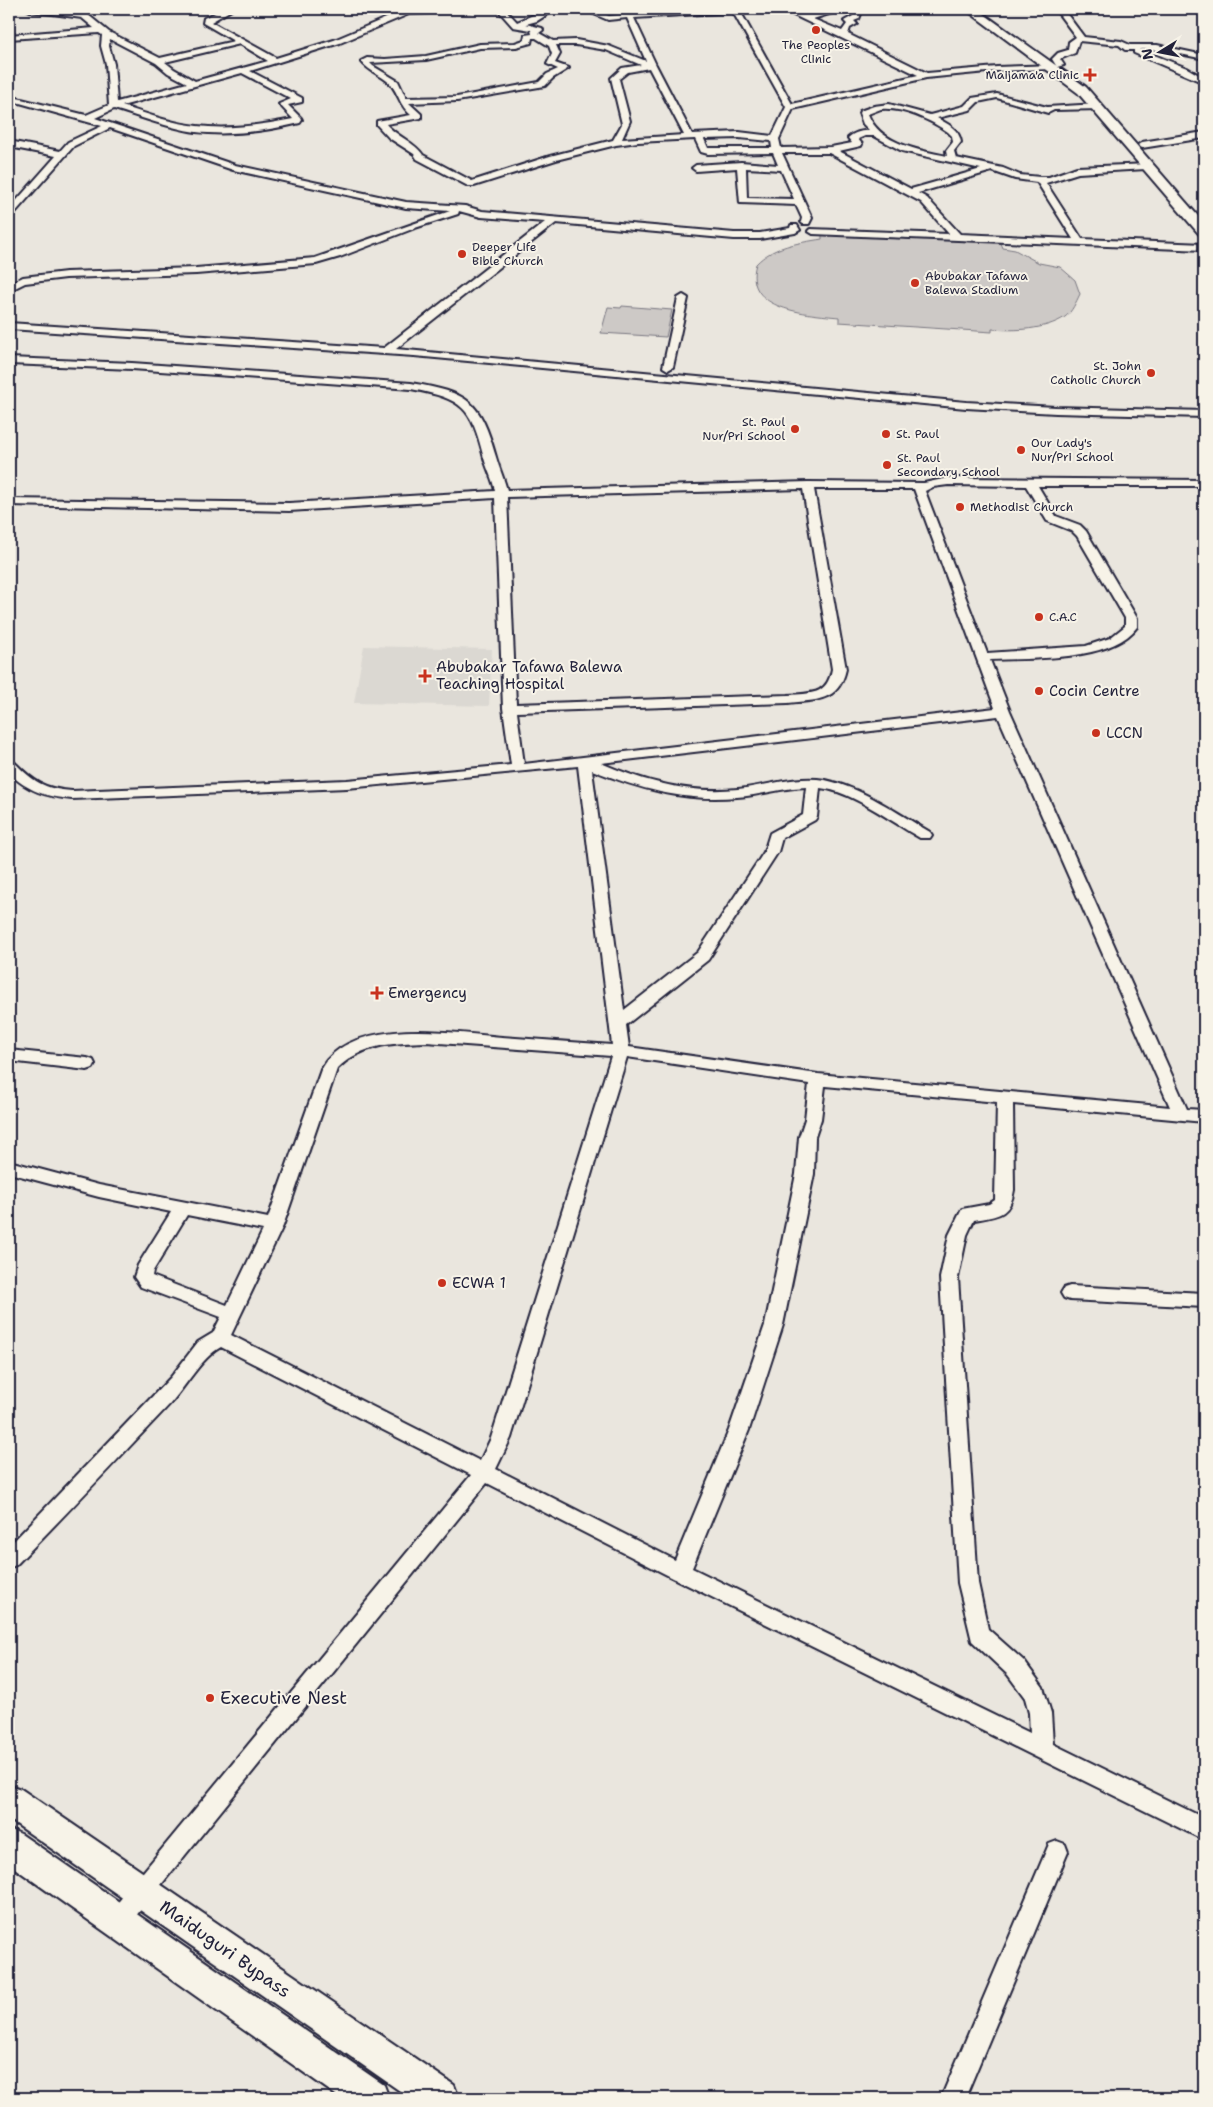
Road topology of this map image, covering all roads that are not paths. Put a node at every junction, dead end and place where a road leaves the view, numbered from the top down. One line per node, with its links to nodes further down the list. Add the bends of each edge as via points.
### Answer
1 (30, 9): 15 (street)
2 (229, 9): 25 (street, via 208,20 207,24)
3 (373, 9): 16 (street)
4 (472, 9): 16 (street)
5 (501, 9): 19 (street)
6 (552, 9): 19 (street)
7 (586, 9): 17 (street, via 605,18)
8 (735, 9): 17 (street); 42 (street)
9 (785, 9): 18 (street)
10 (841, 9): 18 (street)
11 (859, 9): 22 (street, via 856,16 848,20 853,24 847,27)
12 (970, 9): 32 (highway)
13 (979, 9): 32 (highway)
14 (1059, 9): 24 (street)
15 (62, 11): 20 (street, via 84,16)
16 (408, 12): 29 (street, via 324,47)
17 (630, 15): 31 (street)
18 (807, 18): 22 (street)
19 (516, 24): 21 (street, via 539,30 534,31)
20 (104, 32): 23 (street); 30 (street); 40 (street)
21 (537, 35): 26 (street); 39 (street, via 516,46 480,46 408,60 365,61 370,68 395,82)
22 (844, 35): 34 (street)
23 (9, 37)
24 (1082, 40): 27 (street, via 1122,43); 32 (street, via 1073,42 1072,51 1056,59)
25 (240, 42): 29 (street); 30 (street)
26 (552, 44): 31 (street, via 607,48); 39 (street, via 556,52 551,64 565,68 542,84 457,99)
27 (1128, 48): 28 (street, via 1145,46); 35 (street)
28 (1204, 57)
29 (273, 60): 33 (street)
30 (159, 61): 36 (street)
31 (652, 65): 48 (street); 51 (street, via 626,70 615,78 626,120)
32 (1056, 66): 34 (street); 41 (highway); 53 (highway, via 1077,77 1102,99)
33 (241, 70): 36 (street); 40 (street, via 299,100 283,104 298,120 266,127 198,129)
34 (926, 76): 42 (street)
35 (1204, 81)
36 (193, 83): 40 (street)
37 (9, 98): 44 (street)
38 (883, 99): 43 (street)
39 (402, 101): 64 (street, via 418,117 380,123 420,157)
40 (113, 106): 44 (street)
41 (1098, 107): 45 (street, via 1048,110 997,96 975,100 967,108); 59 (highway)
42 (790, 108): 50 (street)
43 (899, 109): 45 (street); 49 (street, via 883,107 863,113 866,124)
44 (87, 118): 46 (street)
45 (930, 118): 57 (street, via 956,135 957,142 950,151)
46 (110, 125): 56 (street, via 70,144); 68 (street, via 233,167 406,205)
47 (1204, 135): 53 (street)
48 (694, 137): 50 (street, via 738,135); 51 (street); 55 (street, via 708,151)
49 (884, 138): 54 (street, via 864,133 852,138 858,144); 57 (street, via 905,149)
50 (775, 139): 55 (street)
51 (616, 142): 64 (street, via 552,158)
52 (9, 144): 56 (street)
53 (1142, 145): 69 (highway)
54 (831, 150): 55 (street); 65 (street)
55 (777, 152): 61 (street)
56 (60, 154): 67 (street)
57 (952, 159): 62 (street)
58 (741, 165): 60 (street); 61 (street); 66 (street, via 743,201)
59 (1146, 166): 63 (street, via 1077,170 1050,180); 74 (highway)
60 (696, 168)
61 (784, 168): 66 (street)
62 (989, 169): 63 (street); 65 (street)
63 (1040, 180): 76 (street)
64 (472, 192): 71 (street)
65 (912, 192): 75 (street, via 932,206)
66 (799, 202): 73 (street)
67 (13, 206): 70 (street)
68 (464, 209): 71 (street); 78 (street, via 316,262)
69 (1202, 213)
70 (9, 214)
71 (481, 214): 72 (street)
72 (554, 220): 73 (street, via 734,236 798,233); 84 (street)
73 (800, 223): 75 (street, via 843,232)
74 (1204, 231)
75 (958, 238): 76 (street)
76 (1080, 243): 77 (street)
77 (1204, 247)
78 (22, 280): 79 (street); 80 (street)
79 (9, 281)
80 (9, 288)
81 (683, 298): 86 (street)
82 (9, 317): 84 (street)
83 (9, 326): 84 (street)
84 (390, 347): 86 (street); 88 (street, via 966,405)
85 (9, 361): 93 (street, via 132,366 411,386 440,391 471,407 483,430)
86 (668, 367): 87 (street, via 980,396)
87 (1204, 404)
88 (1204, 414)
89 (1030, 482): 90 (street); 92 (street); 95 (street, via 1051,518 1076,528 1082,534 1131,618 1131,627 1115,641 1088,650)
90 (1204, 483)
91 (808, 485): 92 (street); 93 (street); 96 (street, via 839,669 838,683 831,690 788,699)
92 (923, 486): 95 (street, via 918,490 921,501)
93 (502, 494): 94 (street, via 289,507); 96 (street)
94 (9, 502)
95 (982, 657): 97 (street)
96 (510, 708): 100 (street)
97 (1003, 711): 98 (street); 109 (street)
98 (584, 761): 100 (street); 101 (street, via 648,786 684,793 712,795); 103 (street)
99 (9, 765): 100 (street, via 39,790 72,795 319,786)
100 (518, 769)
101 (813, 784): 102 (street, via 824,784 854,796); 103 (street, via 810,817 775,836 771,852 703,956)
102 (925, 835)
103 (617, 1024): 104 (street)
104 (621, 1051): 107 (street); 113 (street, via 426,1037 396,1037 358,1044 337,1058 330,1067); 118 (street, via 501,1438)
105 (9, 1055): 106 (street)
106 (87, 1064)
107 (818, 1080): 108 (street); 120 (street, via 807,1137 805,1174 774,1325 739,1430)
108 (1005, 1097): 109 (street); 121 (street, via 1003,1203 994,1210 968,1214 958,1236 949,1278 968,1583 980,1634 1016,1668 1035,1694 1040,1713)
109 (1181, 1114): 110 (street)
110 (1204, 1116)
111 (9, 1167): 112 (street, via 99,1191)
112 (182, 1208): 113 (street); 116 (street, via 144,1270 143,1277 147,1282)
113 (274, 1226): 116 (street)
114 (1070, 1293): 115 (street)
115 (1204, 1300)
116 (232, 1314): 117 (street)
117 (220, 1338): 118 (street); 119 (street, via 206,1347 113,1452)
118 (484, 1473): 120 (street); 126 (street)
119 (9, 1559)
120 (680, 1572): 121 (street)
121 (1042, 1750): 123 (street)
122 (9, 1800): 126 (highway, Maiduguri Bypass)
123 (1204, 1829)
124 (9, 1845): 127 (highway)
125 (1056, 1852): 130 (street)
126 (142, 1891): 127 (street); 129 (highway, Maiduguri Bypass)
127 (118, 1920): 128 (highway)
128 (371, 2098)
129 (441, 2098)
130 (953, 2098)

